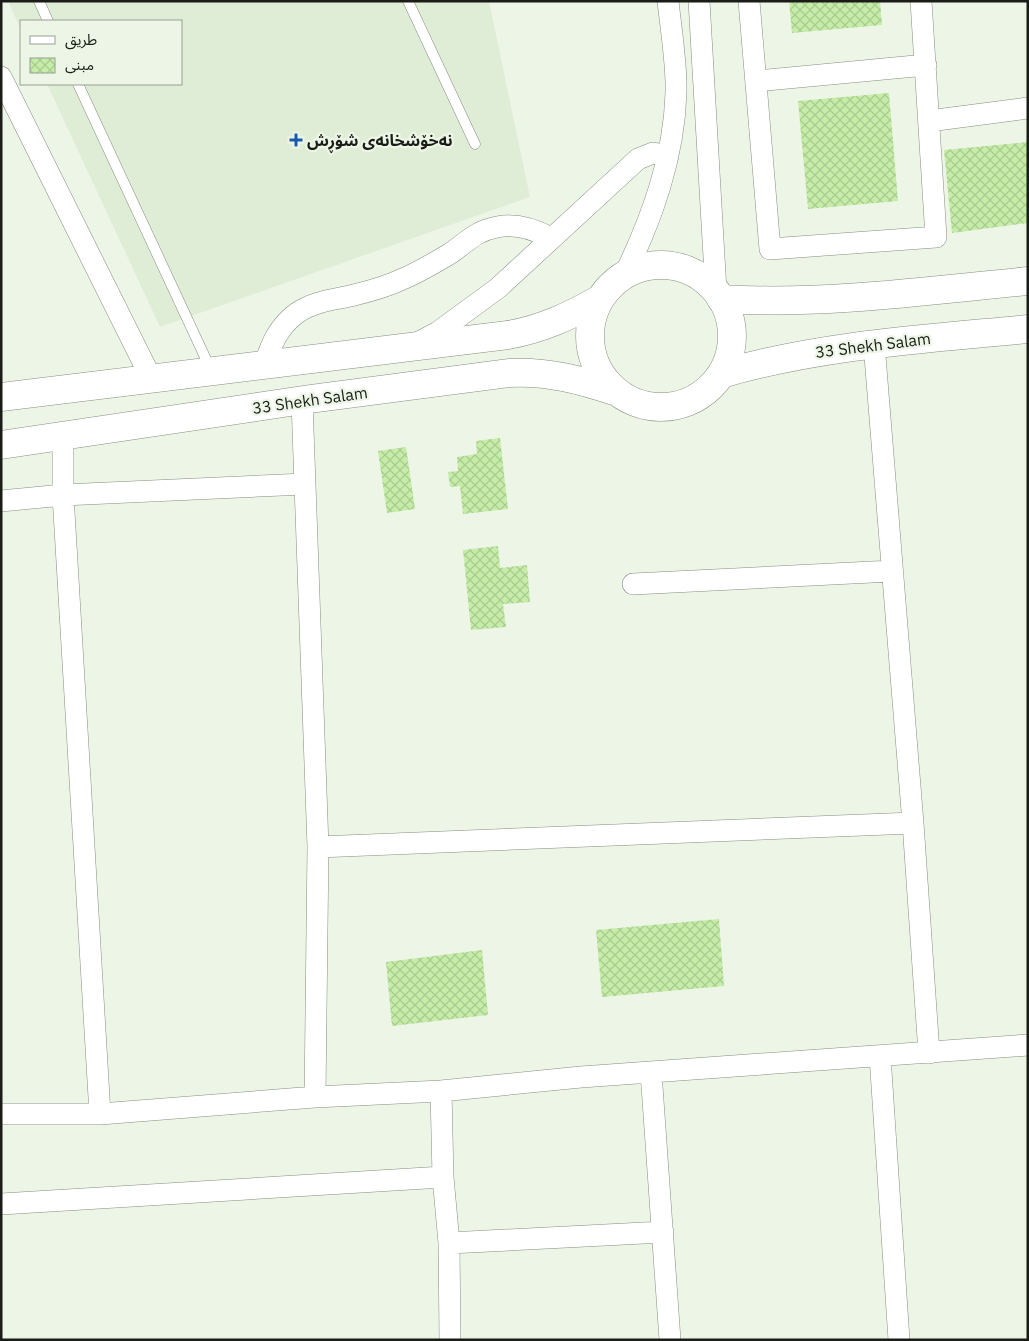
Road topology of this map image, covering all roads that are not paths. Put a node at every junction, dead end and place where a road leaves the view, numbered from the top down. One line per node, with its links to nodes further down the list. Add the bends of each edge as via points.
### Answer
1 (39, 1): 7 (lane)
2 (408, 1): 16 (lane)
3 (668, 1): 15 (street, via 676,91)
4 (699, 1): 14 (street)
5 (749, 1): 10 (street)
6 (921, 1): 8 (street)
7 (48, 20)
8 (926, 65): 10 (street); 13 (street)
9 (1, 77): 29 (street)
10 (757, 81): 13 (street, via 770,249 936,238)
11 (78, 85): 27 (lane)
12 (1028, 108): 13 (street)
13 (929, 121)
14 (706, 122): 15 (street); 21 (street)
15 (674, 125): 17 (street)
16 (475, 144)
17 (668, 156): 18 (street, via 653,153 638,159); 19 (street, via 651,217)
18 (551, 238): 25 (street, via 498,288 438,332); 26 (street, via 520,227 486,229 429,266 404,278 379,288 311,305 297,313 276,335)
19 (624, 276): 21 (main road, 33 Shekh Salam, via 639,268 673,266 703,280); 22 (main road, 33 Shekh Salam)
20 (1028, 281): 21 (main road, via 827,300 774,301)
21 (718, 295): 28 (main road, 33 Shekh Salam, via 728,313 731,328 731,344)
22 (600, 299): 25 (main road, 33 Shekh Salam, via 572,316 527,332); 30 (main road, 33 Shekh Salam, via 593,315 591,349 600,373)
23 (1028, 329): 24 (main road, 33 Shekh Salam)
24 (874, 344): 28 (main road, 33 Shekh Salam, via 770,360); 38 (street)
25 (410, 346): 26 (main road, 33 Shekh Salam)
26 (265, 364): 27 (main road, 33 Shekh Salam)
27 (212, 371): 29 (main road, 33 Shekh Salam)
28 (721, 374): 30 (main road, 33 Shekh Salam, via 696,397 664,407 631,401)
29 (151, 378): 31 (main road, 33 Shekh Salam)
30 (617, 392): 32 (main road, 33 Shekh Salam, via 584,381 528,372)
31 (1, 397)
32 (302, 401): 33 (main road, 33 Shekh Salam); 35 (street)
33 (63, 437): 34 (main road, 33 Shekh Salam); 36 (street)
34 (1, 445)
35 (304, 484): 36 (street); 41 (street)
36 (63, 495): 37 (street); 49 (street)
37 (1, 501)
38 (892, 571): 39 (street); 40 (street)
39 (633, 584)
40 (913, 823): 41 (street); 43 (street)
41 (318, 847): 47 (street)
42 (1028, 1045): 43 (street)
43 (929, 1053): 44 (street)
44 (880, 1056): 45 (street); 56 (street)
45 (651, 1072): 46 (street); 52 (street)
46 (441, 1091): 47 (street); 50 (street)
47 (315, 1097): 49 (street)
48 (1, 1114): 49 (street)
49 (100, 1114)
50 (443, 1177): 51 (street); 53 (street)
51 (1, 1204)
52 (663, 1232): 53 (street); 55 (street)
53 (449, 1243): 54 (street)
54 (450, 1340)
55 (670, 1340)
56 (898, 1340)

